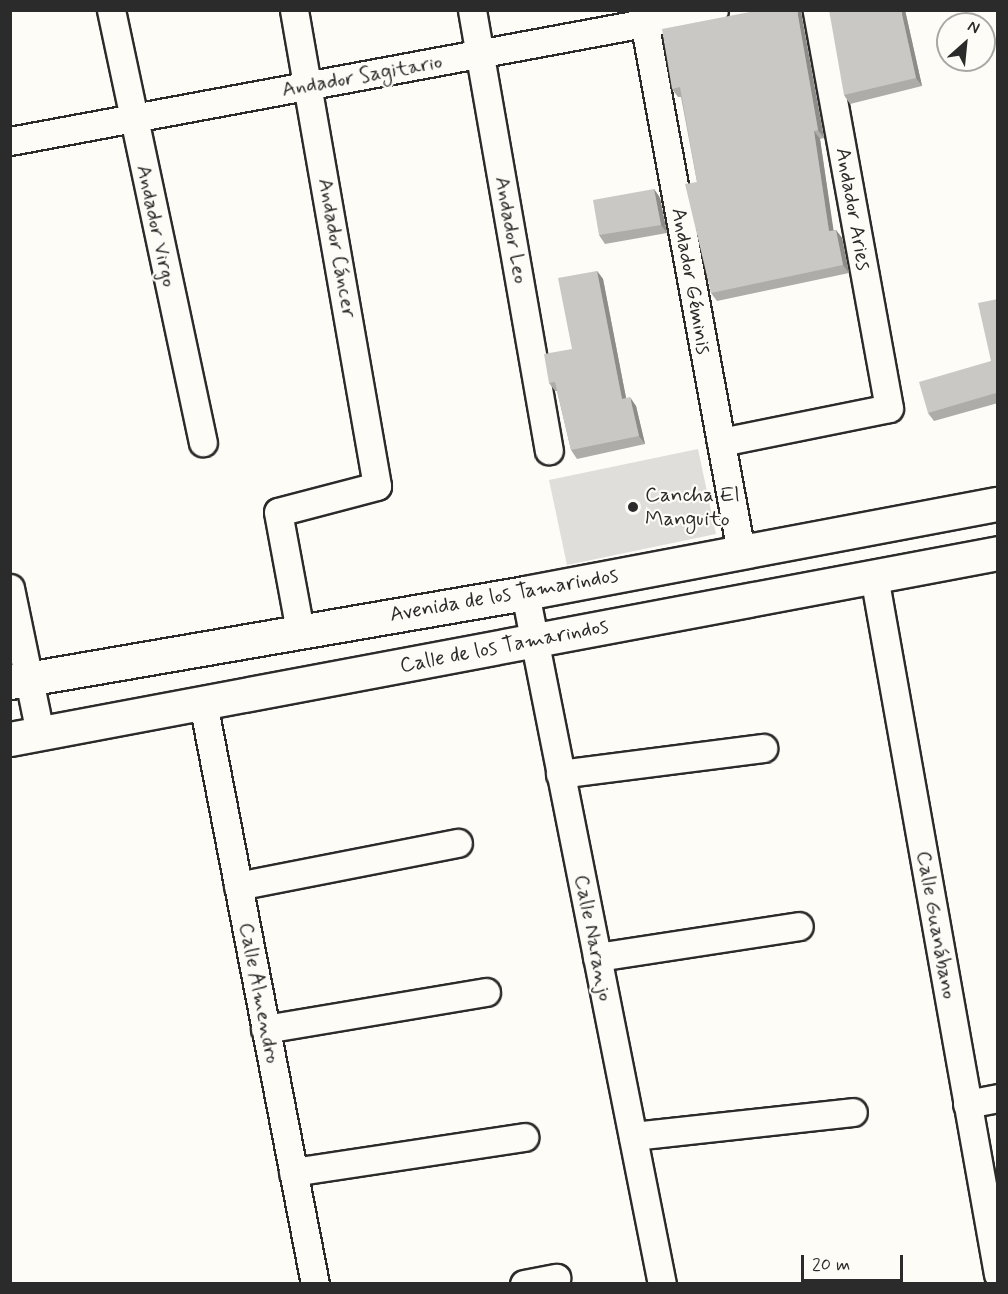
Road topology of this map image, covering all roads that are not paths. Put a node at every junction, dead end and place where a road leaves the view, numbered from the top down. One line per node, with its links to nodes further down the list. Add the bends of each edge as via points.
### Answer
1 (111, 10): 9 (street, Andador Virgo)
2 (294, 10): 8 (street, Andador Cáncer)
3 (472, 10): 7 (street, Andador Leo)
4 (714, 10): 6 (street, Andador Sagitario)
5 (817, 10): 12 (street, Andador Aries, via 889,408)
6 (643, 18): 7 (street, Andador Sagitario); 12 (street, Andador Géminis)
7 (481, 55): 8 (street, Andador Sagitario); 13 (street, Andador Leo)
8 (310, 86): 9 (street, Andador Sagitario); 20 (street, Andador Cáncer, via 377,486 278,512)
9 (133, 117): 10 (street, Andador Sagitario); 11 (street, Andador Virgo)
10 (10, 141)
11 (203, 442)
12 (721, 442): 15 (street, Andador Géminis)
13 (549, 450)
14 (998, 504): 15 (street, Avenida de los Tamarindos)
15 (741, 552): 19 (street, Avenida de los Tamarindos)
16 (998, 553): 17 (street, Calle de los Tamarindos)
17 (874, 576): 21 (street, Calle de los Tamarindos); 34 (street, Calle Guanábano)
18 (10, 588): 22 (street)
19 (525, 593): 20 (street, Avenida de los Tamarindos); 21 (street, Calle Naranjo)
20 (300, 631): 22 (street, Avenida de los Tamarindos)
21 (534, 640): 23 (street, Calle de los Tamarindos); 26 (street, Calle Naranjo)
22 (20, 680): 24 (street)
23 (203, 703): 24 (street, Calle de los Tamarindos); 28 (street, Calle Almendro)
24 (26, 736)
25 (764, 748): 26 (street)
26 (561, 774): 30 (street, Calle Naranjo)
27 (458, 843): 28 (street)
28 (238, 886): 32 (street, Calle Almendro)
29 (799, 926): 30 (street)
30 (597, 957): 36 (street, Calle Naranjo)
31 (486, 992): 32 (street)
32 (265, 1029): 38 (street, Calle Almendro)
33 (998, 1098): 34 (street)
34 (967, 1104): 39 (street, Calle Guanábano)
35 (853, 1112): 36 (street)
36 (633, 1136): 43 (street, Calle Naranjo)
37 (524, 1137): 38 (street)
38 (293, 1172): 41 (street, Calle Almendro)
39 (998, 1274)
40 (556, 1278): 42 (street)
41 (315, 1284)
42 (524, 1284)
43 (662, 1284)

